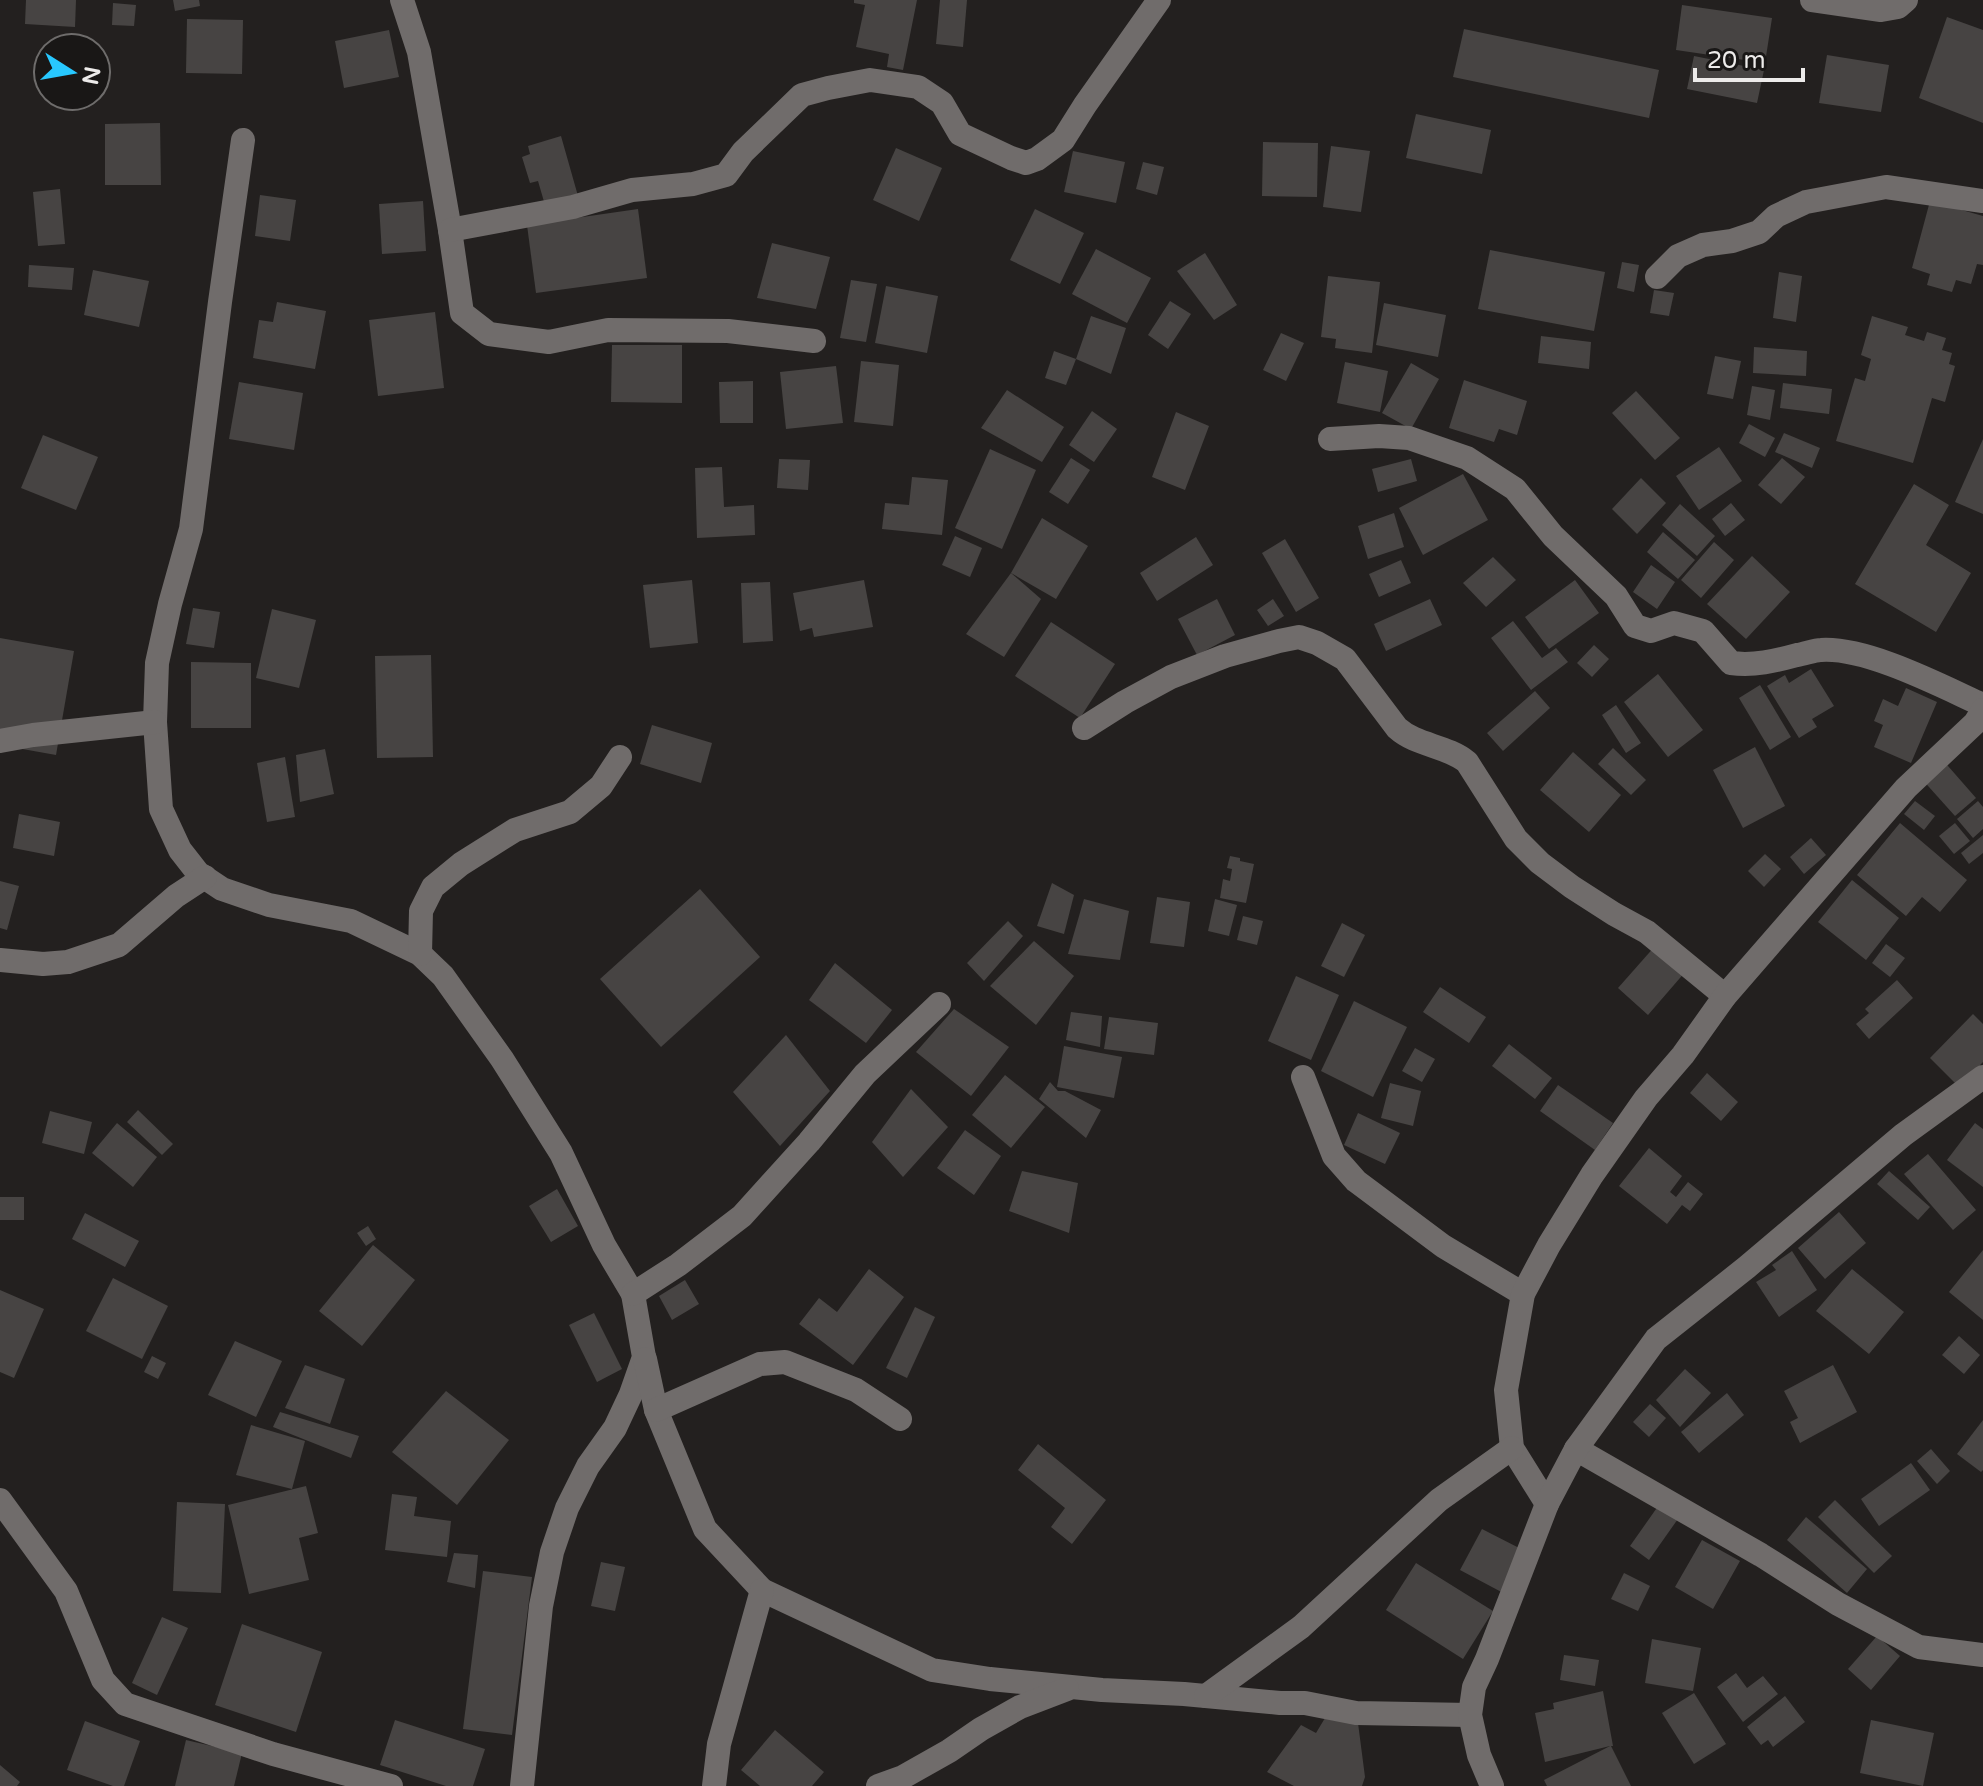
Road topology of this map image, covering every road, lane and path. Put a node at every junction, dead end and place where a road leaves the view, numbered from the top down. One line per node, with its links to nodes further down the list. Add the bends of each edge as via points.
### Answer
1 (402, 0): 7 (street, via 419,52)
2 (1159, 0): 7 (street, via 1063,140 1026,163 960,134 942,103 918,87 870,80 802,95 726,175)
3 (1812, 0): 4 (street, via 1881,10)
4 (1906, 0)
5 (243, 140): 12 (street, via 191,529 157,663)
6 (1983, 201): 8 (street, via 1886,187 1806,202 1776,216 1759,232 1678,256)
7 (450, 230): 9 (street, via 462,313 489,334 549,342 608,330 728,331)
8 (1657, 277)
9 (814, 341)
10 (1330, 439): 11 (street, via 1409,438 1467,458 1515,489 1553,536 1616,596 1635,626 1651,631 1674,623 1703,631 1731,663 1741,665 1821,650 1859,654 1914,673)
11 (1981, 716): 19 (street, via 1906,788)
12 (155, 722): 14 (street); 16 (street, via 161,809 180,850)
13 (1084, 728): 19 (street, via 1171,677 1225,656 1299,637 1317,643 1345,659 1406,737 1467,762 1516,839 1540,863 1647,932)
14 (0, 741)
15 (620, 757): 17 (street, via 601,786 570,812 515,830 433,887 421,911)
16 (205, 877): 17 (street, via 222,889 269,905 351,921); 18 (street, via 119,945 68,962)
17 (420, 954): 23 (street, via 443,976 502,1059 561,1153)
18 (0, 960)
19 (1725, 996): 24 (street, via 1592,1175)
20 (939, 1004): 23 (street, via 865,1074 742,1216)
21 (1303, 1077): 24 (street, via 1334,1156 1356,1181 1443,1246)
22 (1983, 1077): 29 (street, via 1903,1135 1656,1339)
23 (633, 1294): 25 (street)
24 (1523, 1294): 28 (street, via 1506,1390)
25 (644, 1357): 26 (street); 38 (street, via 615,1428 567,1508 552,1552 541,1606)
26 (656, 1410): 27 (street, via 760,1364 785,1362 856,1390); 32 (street, via 705,1529)
27 (900, 1419)
28 (1512, 1448): 31 (street); 35 (street, via 1439,1500 1301,1627)
29 (1576, 1449): 31 (street); 33 (street, via 1919,1647)
30 (0, 1500): 37 (street, via 66,1591 103,1680 125,1704 273,1754)
31 (1547, 1504): 36 (street, via 1474,1687)
32 (762, 1590): 34 (street, via 932,1670); 39 (street, via 730,1698)
33 (1983, 1655)
34 (1071, 1687): 35 (street); 40 (street, via 1020,1707 903,1777)
35 (1206, 1696): 36 (street, via 1305,1703 1356,1713)
36 (1470, 1715): 41 (street)
37 (391, 1786)
38 (522, 1786)
39 (714, 1786)
40 (878, 1786)
41 (1492, 1786)

